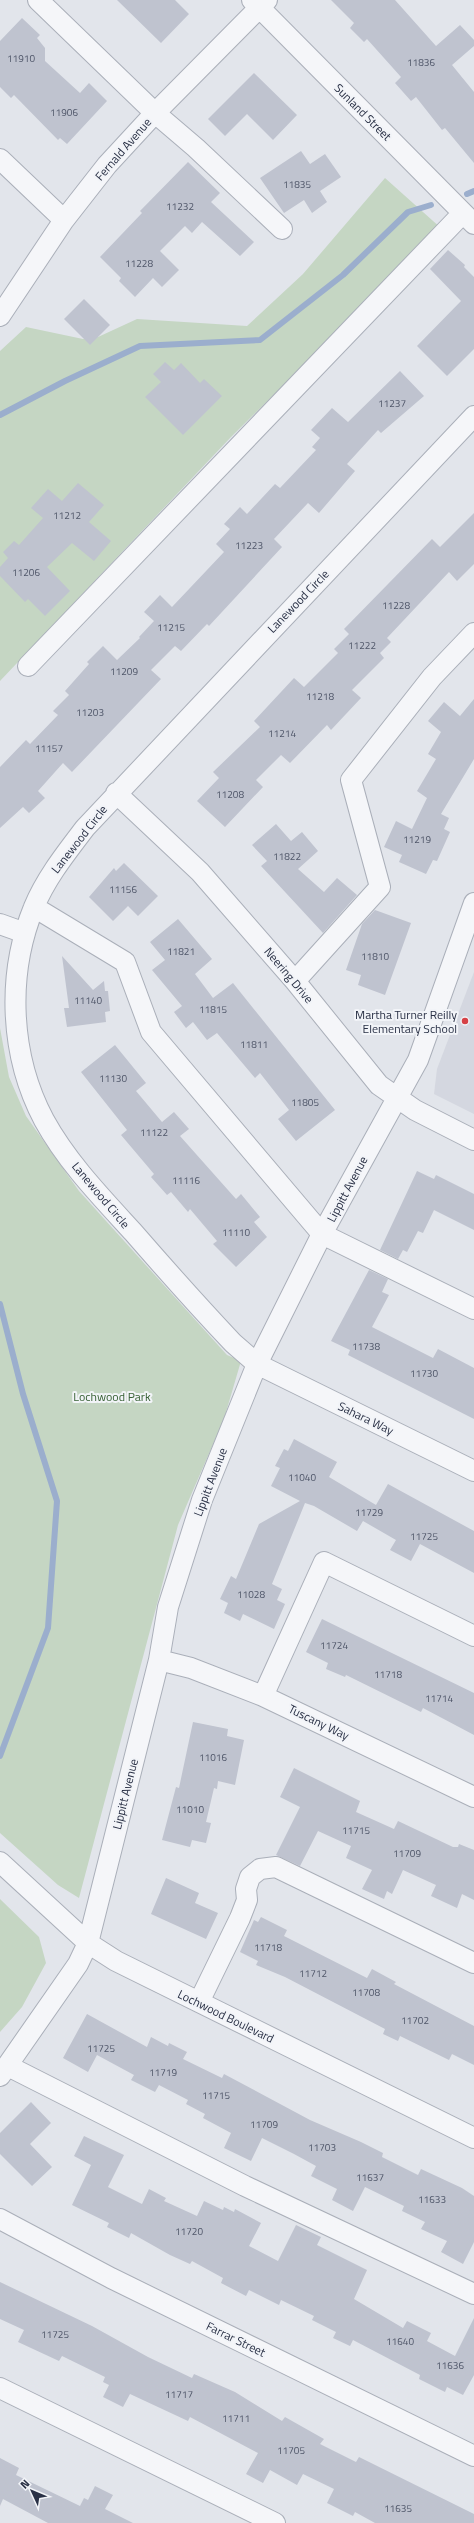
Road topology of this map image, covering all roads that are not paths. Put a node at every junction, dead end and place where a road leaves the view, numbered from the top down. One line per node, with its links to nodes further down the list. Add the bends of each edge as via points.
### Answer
1 (38, 0): 3 (street)
2 (260, 3): 3 (street, Fernald Avenue); 5 (street, Sunland Street)
3 (154, 113): 6 (street, Fernald Avenue, via 107,165); 7 (street, via 196,148)
4 (0, 159): 6 (street)
5 (468, 218): 11 (street)
6 (64, 220): 8 (street, Fernald Avenue)
7 (282, 229)
8 (0, 316)
9 (474, 416): 12 (street, Lanewood Circle)
10 (474, 633): 18 (street, via 432,677 351,780 380,887)
11 (28, 666)
12 (116, 793): 14 (street, Lanewood Circle, via 54,869); 18 (street, Neering Drive, via 200,872)
13 (474, 903): 17 (street, Lippitt Avenue)
14 (34, 907): 16 (street, Lanewood Circle); 21 (street, via 125,962 150,1032)
15 (0, 924): 16 (street)
16 (25, 933): 23 (street, Lanewood Circle, via 17,973 15,1023 27,1083 45,1120 78,1171 210,1319)
17 (469, 933): 19 (street, Lippitt Avenue, via 418,1060)
18 (295, 981): 19 (street, Neering Drive, via 379,1085)
19 (397, 1099): 20 (street, Neering Drive); 21 (street, Lippitt Avenue)
20 (474, 1140)
21 (322, 1234): 22 (street); 23 (street, Lippitt Avenue)
22 (474, 1309)
23 (257, 1364): 24 (street, Sahara Way); 26 (street, Lippitt Avenue, via 202,1500 168,1607)
24 (474, 1471)
25 (474, 1636): 27 (street, via 324,1562)
26 (159, 1660): 27 (street, Tuscany Way, via 191,1668); 30 (street, Lippitt Avenue)
27 (263, 1696): 28 (street, Tuscany Way)
28 (474, 1797)
29 (0, 1862): 30 (street, Lochwood Boulevard)
30 (88, 1943): 32 (street, Lochwood Boulevard, via 116,1961); 33 (street, Lippitt Avenue, via 78,1964)
31 (474, 1963): 32 (street, via 276,1867 260,1869 250,1877 246,1889 247,1900 240,1918)
32 (199, 2002): 34 (street, Lochwood Boulevard)
33 (4, 2071): 36 (street)
34 (474, 2138)
35 (0, 2218): 38 (street, Farrar Street, via 111,2278)
36 (474, 2294)
37 (0, 2388): 39 (street)
38 (474, 2456)
39 (275, 2523)

